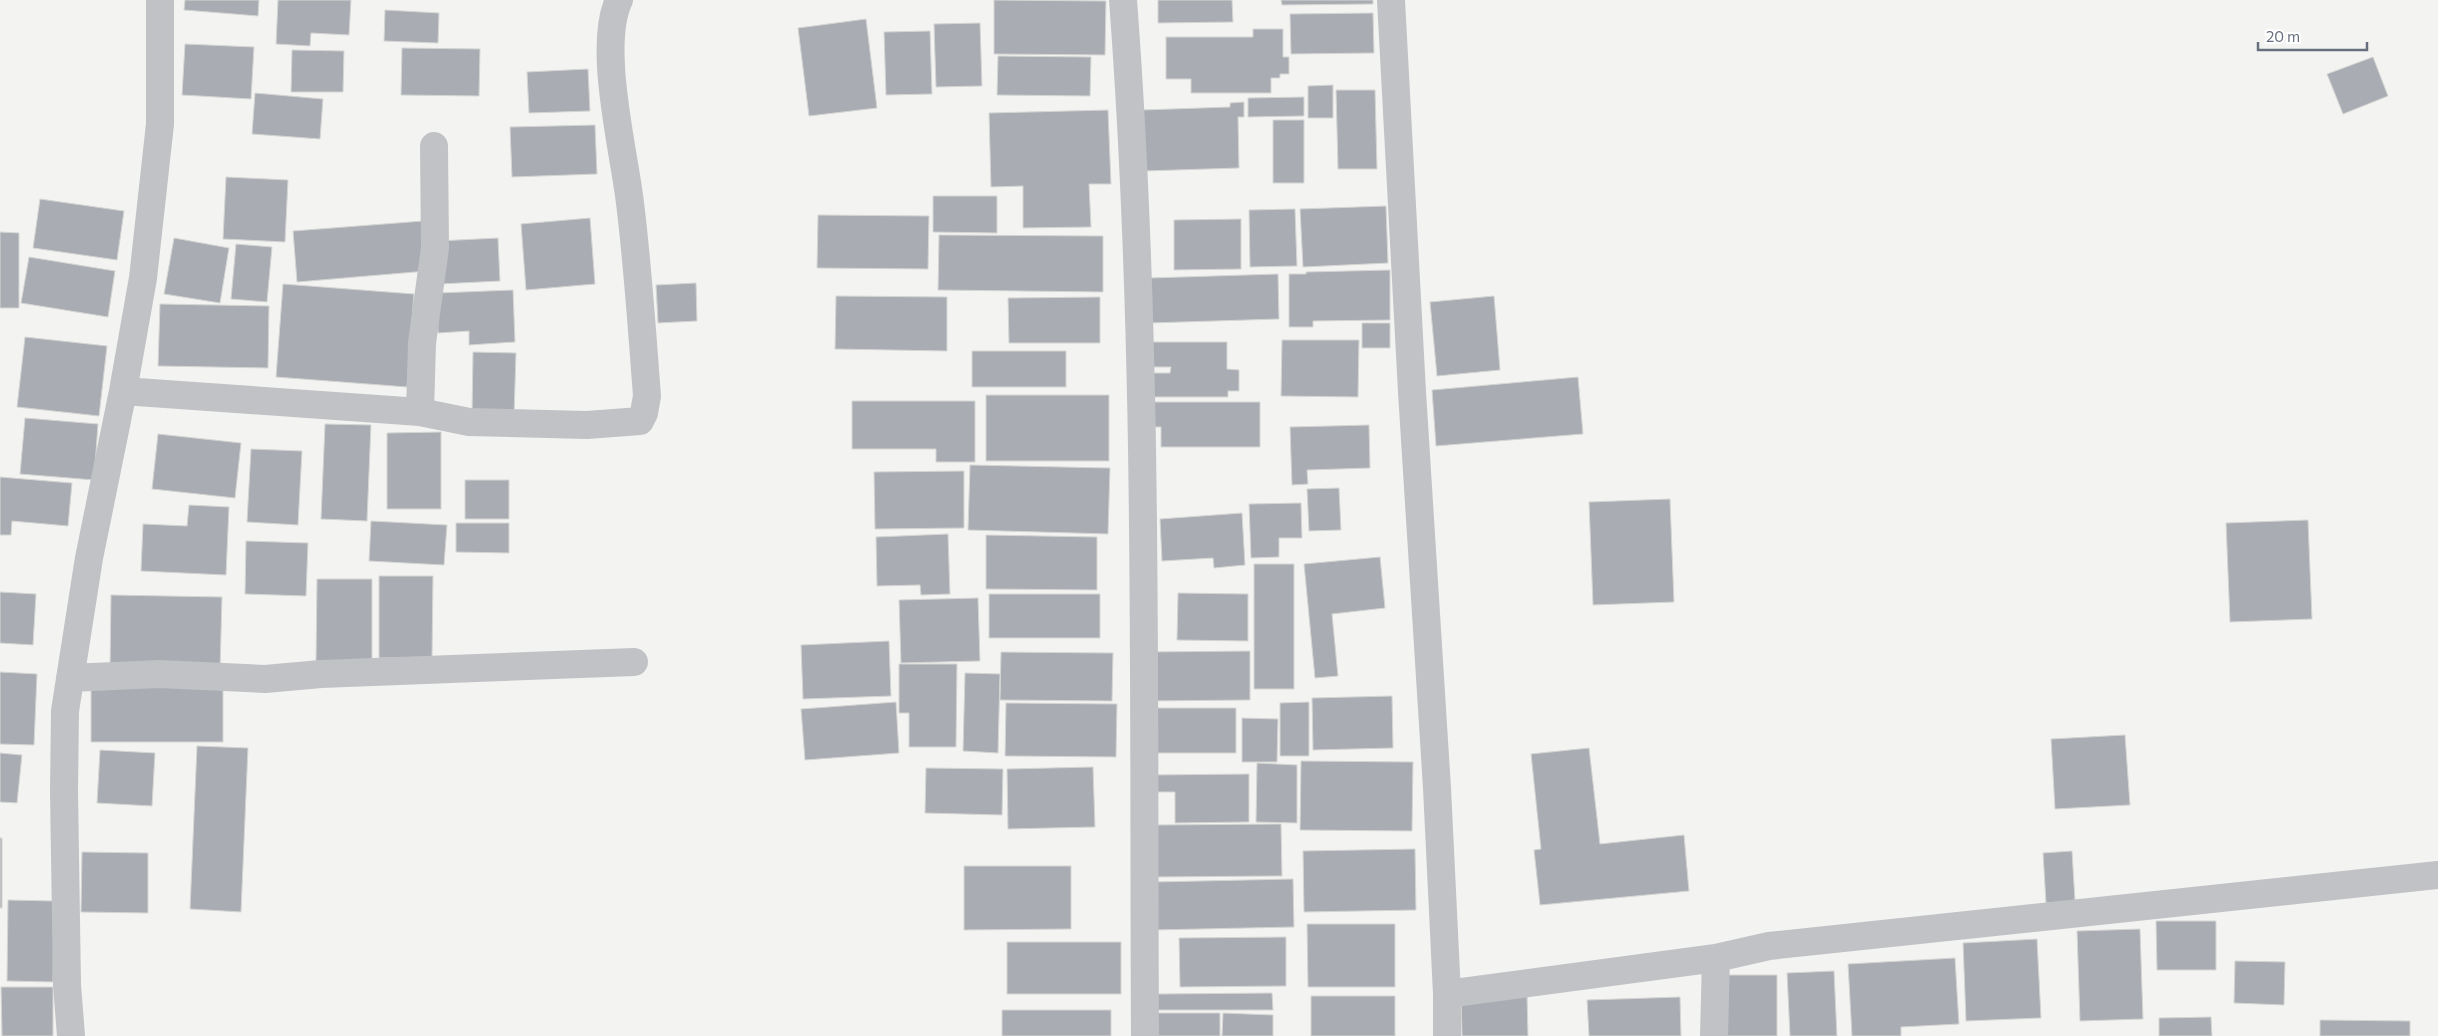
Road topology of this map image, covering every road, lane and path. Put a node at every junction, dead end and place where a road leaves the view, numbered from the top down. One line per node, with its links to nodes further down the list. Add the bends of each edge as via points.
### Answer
1 (160, 0): 6 (street, via 160,124 143,278)
2 (619, 0): 7 (street, via 610,53 630,203 647,396 644,413 640,421 587,425 468,422)
3 (1123, 0): 14 (street, via 1132,124 1142,424)
4 (1391, 0): 12 (street)
5 (434, 146): 7 (street, via 435,248 422,343)
6 (124, 391): 7 (street); 9 (street, via 88,558)
7 (420, 412)
8 (634, 662): 9 (street, via 265,679 159,674)
9 (70, 678): 13 (street, via 65,711 64,791)
10 (2438, 875): 11 (street, via 1769,946)
11 (1716, 958): 12 (street); 16 (street)
12 (1447, 994): 15 (street)
13 (71, 1036)
14 (1145, 1036)
15 (1447, 1036)
16 (1714, 1036)

